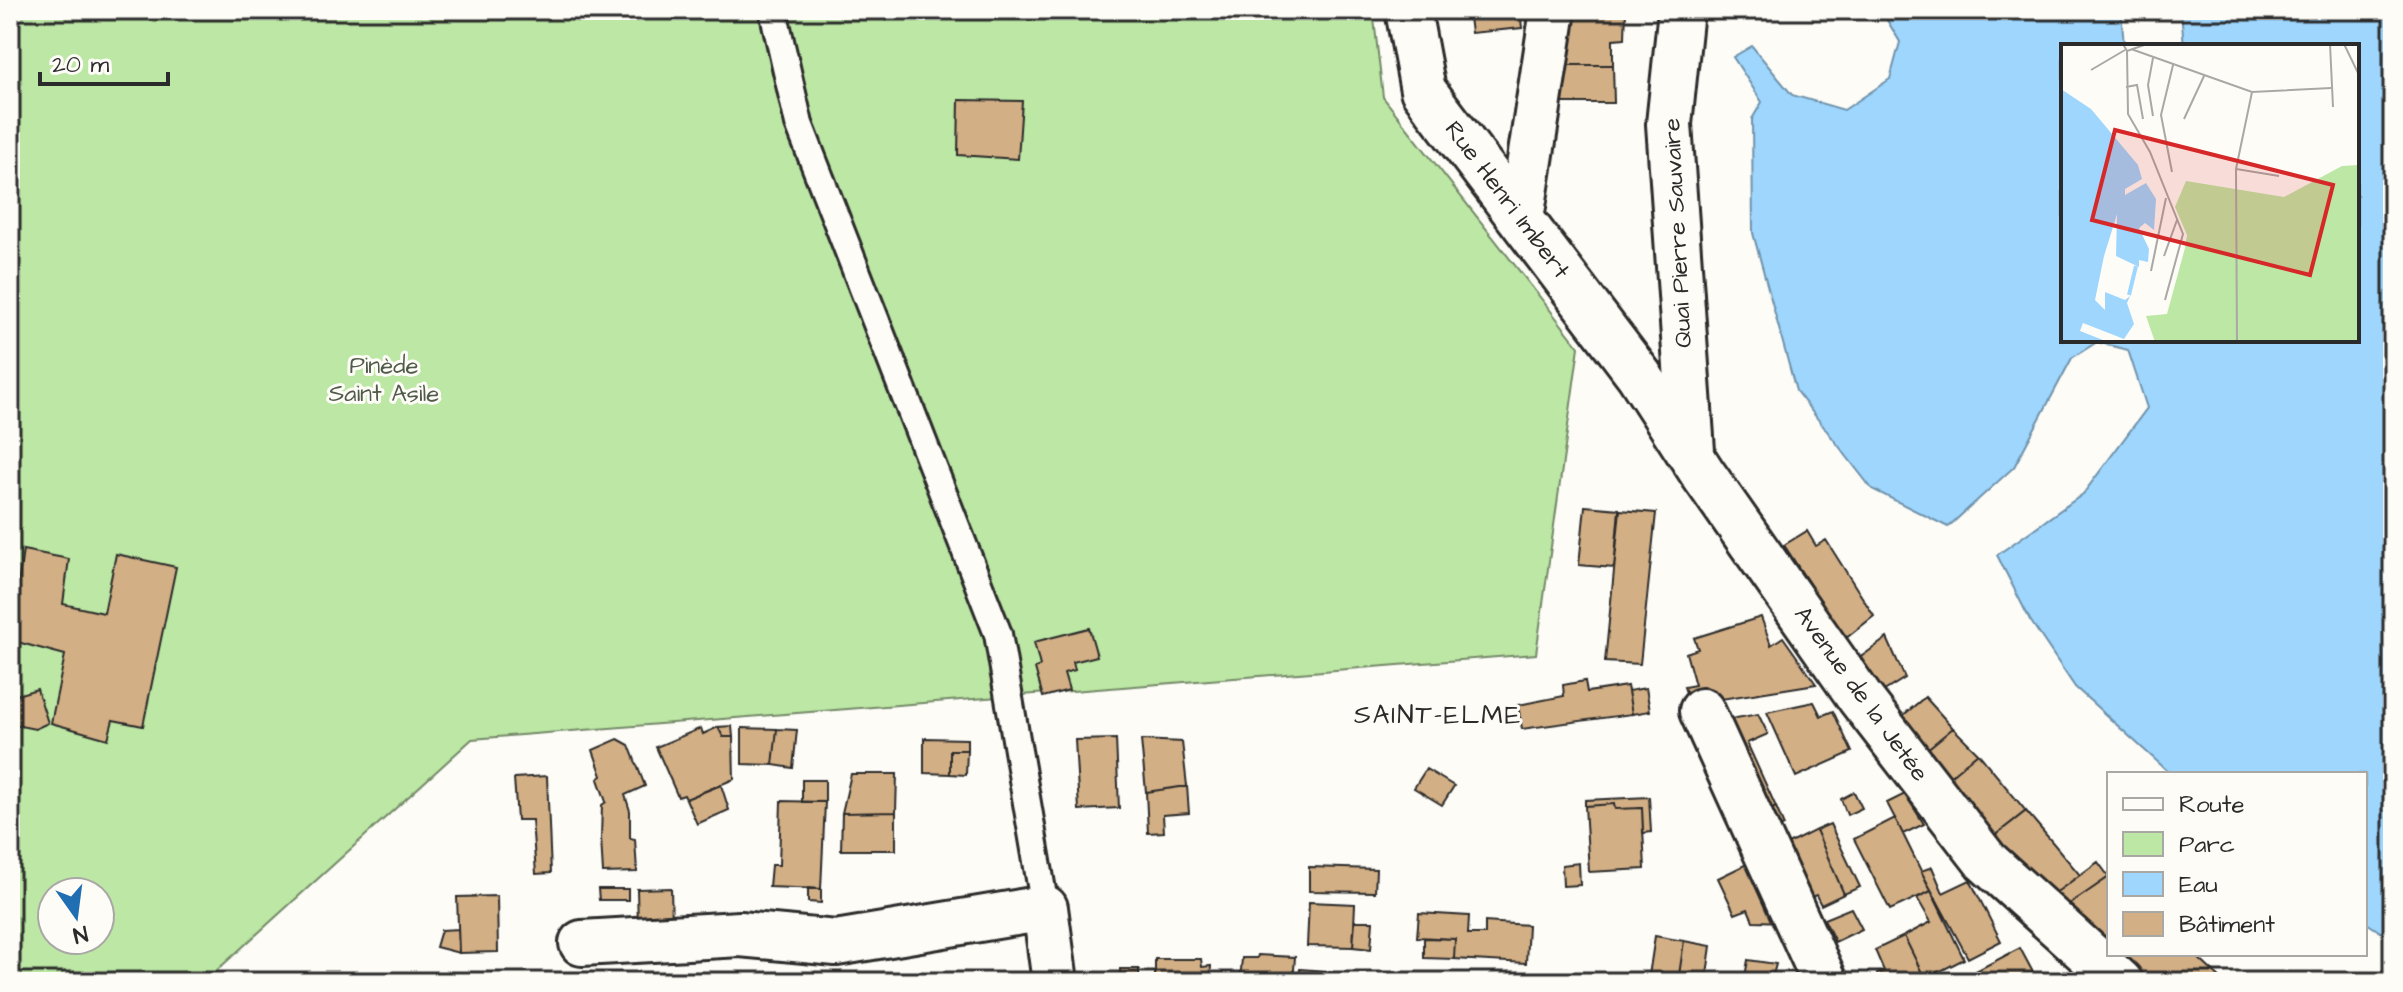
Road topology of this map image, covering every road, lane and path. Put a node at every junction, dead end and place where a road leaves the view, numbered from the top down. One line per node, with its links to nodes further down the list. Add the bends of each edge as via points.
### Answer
1 (773, 10): 9 (lane, via 799,124 998,634)
2 (1408, 10): 5 (street, Rue Henri Imbert, via 1423,90)
3 (1553, 10): 5 (street)
4 (1681, 10): 7 (street, Quai Pierre Sauvaire, via 1669,124)
5 (1521, 219): 6 (street, Rue Henri Imbert)
6 (1639, 375): 7 (street, Avenue de la Jetée)
7 (1692, 457): 13 (street, Avenue de la Jetée, via 1860,698 1986,861)
8 (1702, 711): 12 (street)
9 (1045, 912): 10 (street, via 836,943 740,934); 11 (street)
10 (582, 943)
11 (1055, 982)
12 (1825, 982)
13 (2120, 982)

